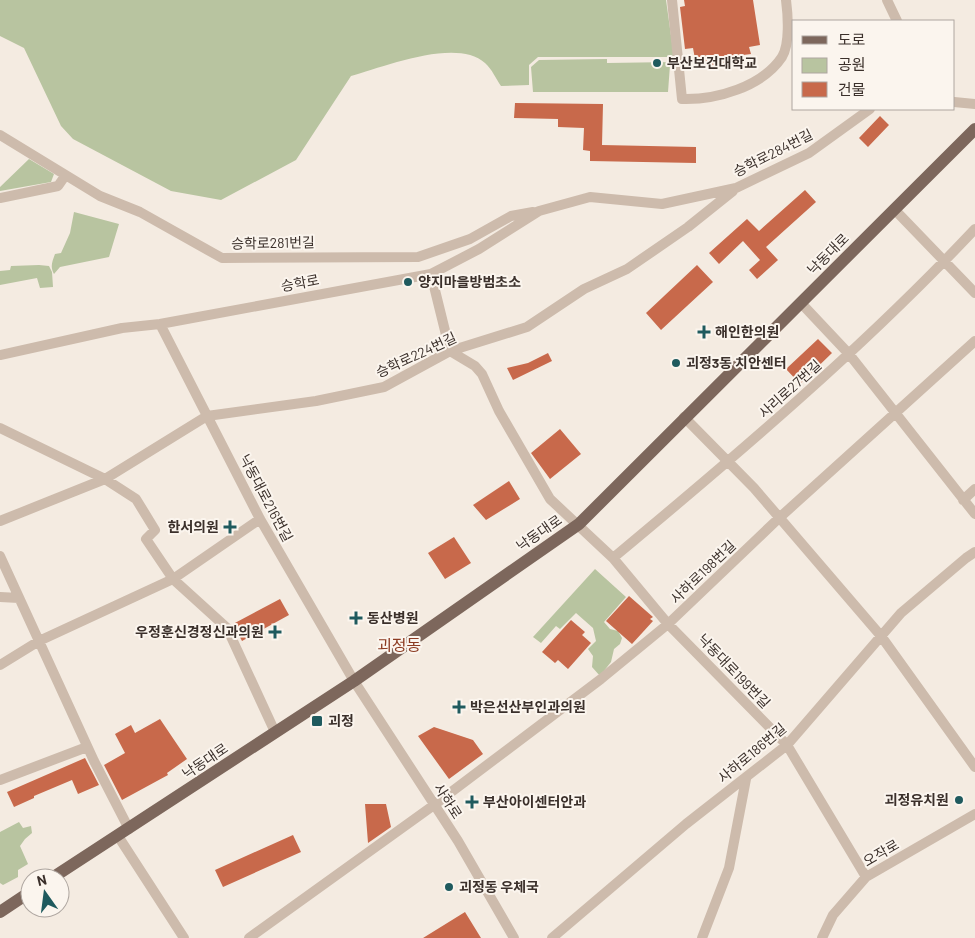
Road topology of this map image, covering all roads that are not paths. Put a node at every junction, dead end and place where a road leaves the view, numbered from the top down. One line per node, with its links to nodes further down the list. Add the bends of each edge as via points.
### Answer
1 (672, 0): 2 (street, via 682,99 698,100 735,90 762,77 782,56 788,24)
2 (786, 0)
3 (887, 0): 4 (street)
4 (897, 20)
5 (955, 102): 6 (street)
6 (975, 104)
7 (869, 110): 11 (street, 승학로284번길, via 809,153)
8 (975, 129): 14 (main road, 낙동대로)
9 (0, 135): 10 (street, 승학로281번길)
10 (65, 176): 13 (street, via 58,186); 15 (street, 승학로281번길, via 100,196 140,212 222,258 418,256 470,239 511,216)
11 (736, 188): 12 (street, 승학로284번길, via 662,204); 23 (street, 승학로224번길, via 688,227 627,269 584,289 527,328)
12 (590, 197): 15 (street, 승학로)
13 (0, 198)
14 (894, 209): 17 (street); 20 (main road, 낙동대로)
15 (539, 212): 18 (street, 승학로)
16 (975, 229): 17 (street, 사리로27번길)
17 (944, 262): 19 (street); 24 (street, 사리로27번길)
18 (431, 274): 21 (street, 승학로); 23 (street)
19 (975, 293)
20 (800, 303): 24 (street); 28 (main road, 낙동대로)
21 (160, 324): 25 (street, 승학로, via 122,328); 27 (street, 낙동대로216번길)
22 (975, 341): 26 (street, 사하로198번길)
23 (450, 351): 27 (street, 승학로224번길, via 384,387 316,401); 38 (street, 낙동대로199번길, via 476,366 482,374 499,412 539,482 550,499)
24 (849, 354): 26 (street); 30 (street, 사리로27번길)
25 (0, 355)
26 (894, 412): 33 (street); 36 (street, 사하로198번길)
27 (207, 416): 31 (street, 승학로224번길); 35 (street, 낙동대로216번길)
28 (684, 417): 30 (street); 38 (main road, 낙동대로)
29 (0, 428): 31 (street)
30 (730, 461): 36 (street); 41 (street, 사리로27번길)
31 (105, 480): 37 (street, 승학로224번길); 42 (street, via 136,499 155,530 146,539)
32 (975, 489): 33 (street)
33 (963, 500): 34 (street)
34 (975, 514)
35 (260, 519): 42 (street); 49 (street, 낙동대로216번길)
36 (778, 519): 45 (street, 사하로198번길); 46 (street)
37 (0, 521)
38 (578, 524): 41 (street, 낙동대로199번길); 49 (main road, 낙동대로)
39 (975, 552): 46 (street, 사하로186번길, via 926,591)
40 (0, 556): 44 (street)
41 (612, 558): 45 (street, 낙동대로199번길)
42 (173, 579): 47 (street); 50 (street, via 227,628)
43 (0, 598): 44 (street)
44 (19, 598): 47 (street)
45 (668, 624): 51 (street, 낙동대로199번길); 56 (street, 사하로198번길, via 601,679)
46 (881, 636): 51 (street, 사하로186번길); 53 (street)
47 (39, 642): 48 (street); 52 (street)
48 (0, 665)
49 (354, 681): 50 (main road, 낙동대로); 56 (street, 사하로)
50 (275, 732): 58 (main road, 낙동대로)
51 (787, 745): 54 (street, 사하로186번길); 60 (street, 낙동대로199번길)
52 (87, 747): 55 (street); 58 (street)
53 (975, 767)
54 (746, 779): 66 (street, 사하로186번길, via 686,824); 67 (street, via 729,868)
55 (0, 780)
56 (434, 805): 64 (street, 사하로198번길); 65 (street, 사하로)
57 (975, 814): 60 (street, 오작로)
58 (124, 832): 59 (main road, 낙동대로); 63 (street)
59 (68, 868)
60 (866, 877): 68 (street, 오작로, via 833,915)
61 (20, 899): 62 (main road)
62 (0, 912)
63 (184, 938)
64 (249, 938)
65 (514, 938)
66 (552, 938)
67 (702, 938)
68 (822, 938)

